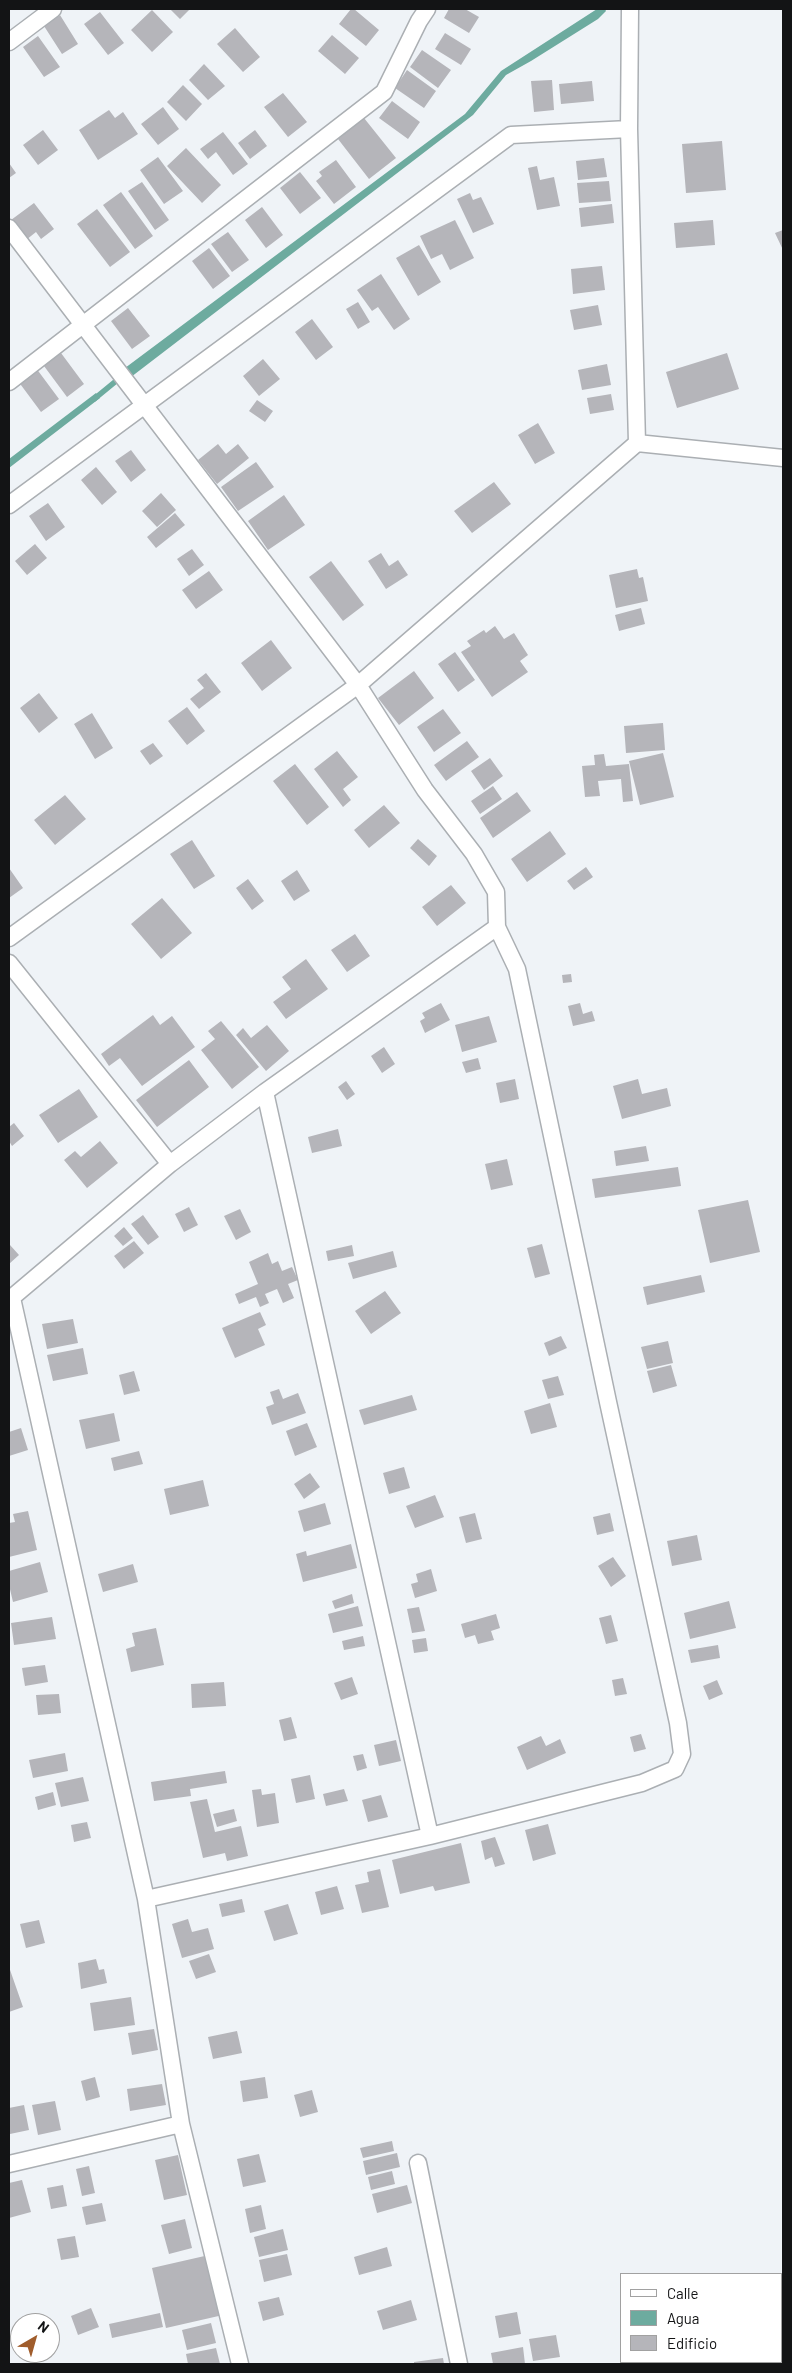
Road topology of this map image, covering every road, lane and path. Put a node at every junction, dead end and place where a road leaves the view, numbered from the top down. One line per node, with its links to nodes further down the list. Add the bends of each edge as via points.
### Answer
1 (53, 9): 4 (street)
2 (428, 9): 7 (street, via 384,92)
3 (630, 9): 5 (street)
4 (9, 42)
5 (629, 130): 9 (street, via 511,135); 10 (street)
6 (9, 228): 7 (street)
7 (83, 324): 8 (street); 9 (street)
8 (9, 382)
9 (144, 404): 12 (street); 13 (street)
10 (637, 443): 11 (street); 13 (street)
11 (783, 458)
12 (9, 505)
13 (358, 685): 14 (street, via 425,790 474,854 496,892); 15 (street)
14 (497, 927): 17 (street); 20 (street, via 517,969 678,1722 682,1754 675,1769 642,1783)
15 (9, 938)
16 (9, 963): 18 (street)
17 (265, 1092): 18 (street); 20 (street)
18 (170, 1164): 19 (street)
19 (10, 1299): 21 (street)
20 (430, 1836): 21 (street)
21 (146, 1899): 22 (street)
22 (181, 2124): 24 (street); 25 (street)
23 (418, 2163): 26 (street)
24 (9, 2164)
25 (240, 2364)
26 (459, 2364)

